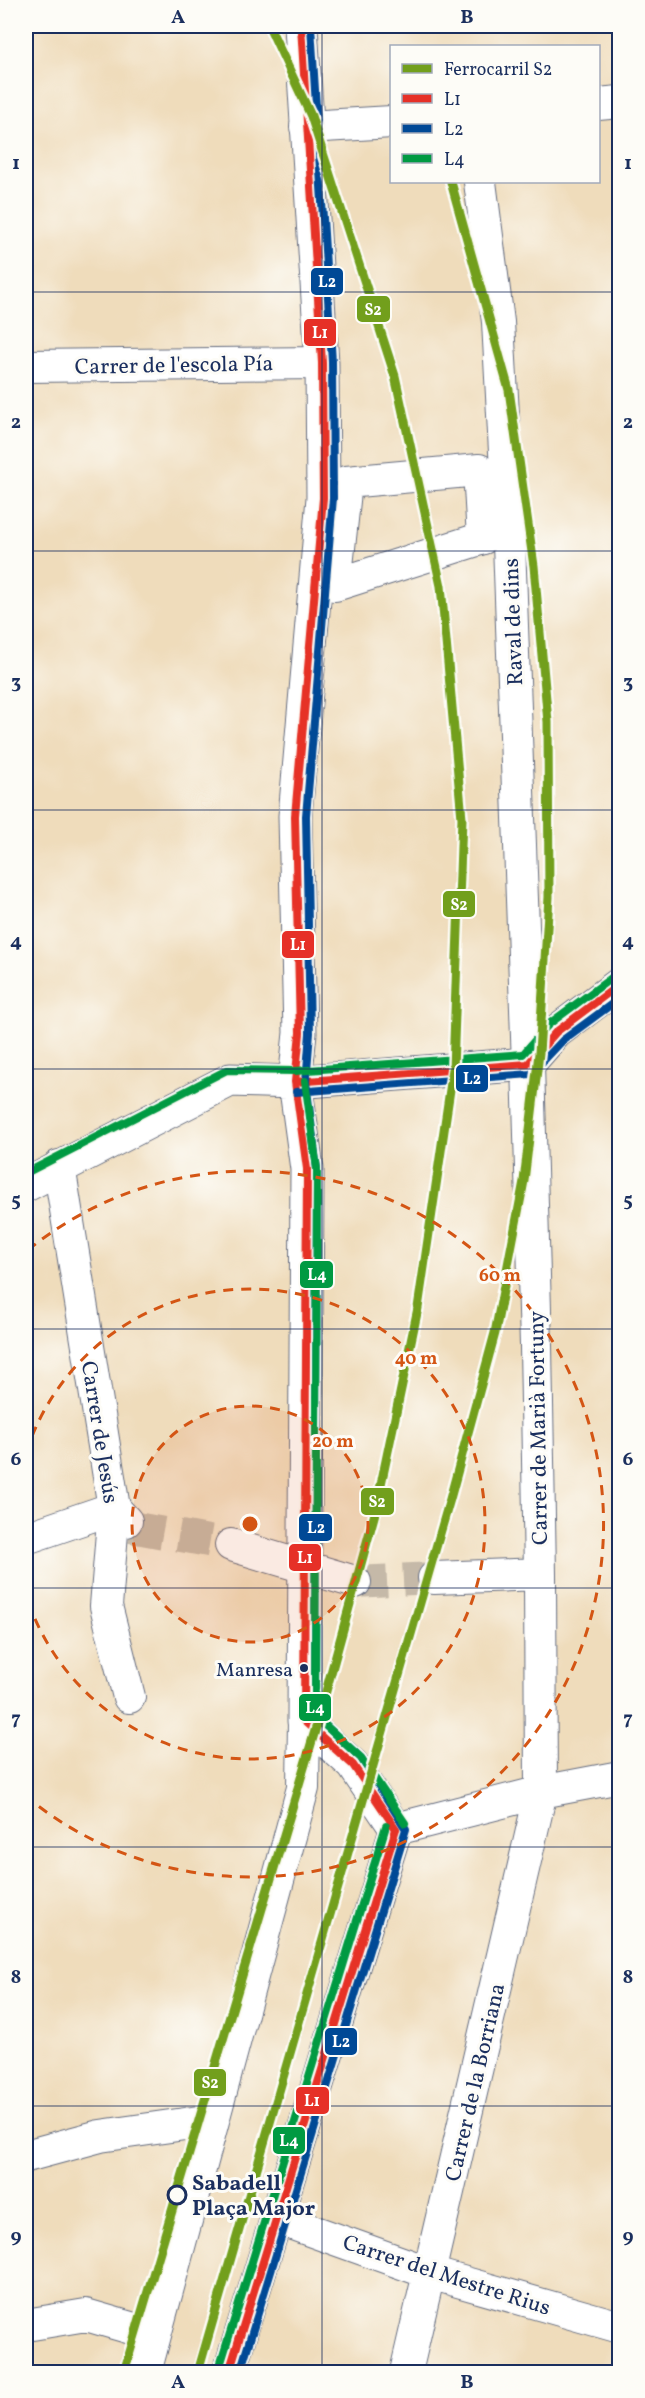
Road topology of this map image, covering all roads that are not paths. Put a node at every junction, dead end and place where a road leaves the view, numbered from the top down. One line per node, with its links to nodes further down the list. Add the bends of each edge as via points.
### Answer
1 (301, 26): 5 (street)
2 (620, 102): 3 (street)
3 (600, 104)
4 (390, 122): 5 (street)
5 (306, 128): 7 (street)
6 (480, 183): 11 (street, Raval de dins, via 498,322)
7 (322, 363): 8 (street, Carrer de l'escola Pía); 12 (street, via 323,498 295,816 300,1033)
8 (26, 366)
9 (346, 482): 9 (street, via 478,470 483,538 335,585)
10 (620, 984): 11 (street, via 556,1032)
11 (528, 1064): 12 (street); 19 (street, Carrer de Marià Fortuny)
12 (295, 1082): 13 (street, via 230,1080); 18 (street, via 307,1169)
13 (59, 1166): 14 (street); 15 (street, Carrer de Jesús)
14 (26, 1185)
15 (122, 1517): 16 (street); 22 (street, Carrer de Jesús, via 106,1606)
16 (26, 1538)
17 (231, 1545): 18 (street)
18 (305, 1568): 21 (street); 23 (street)
19 (540, 1574): 20 (street); 25 (street, Carrer de Marià Fortuny)
20 (434, 1578)
21 (355, 1582)
22 (129, 1697)
23 (304, 1721): 26 (street, via 353,1765); 27 (street, via 303,1788)
24 (620, 1777): 25 (street)
25 (541, 1792): 26 (street); 30 (street, Carrer de la Borriana)
26 (396, 1829): 29 (street)
27 (213, 2120): 28 (street, via 100,2136); 33 (street)
28 (26, 2156)
29 (276, 2218): 30 (street, Carrer del Mestre Rius); 35 (street)
30 (430, 2273): 32 (street, Carrer del Mestre Rius); 36 (street, Carrer de la Borriana)
31 (26, 2325): 33 (street, via 86,2315)
32 (620, 2327)
33 (155, 2335): 34 (street)
34 (145, 2373)
35 (229, 2373)
36 (406, 2373)

